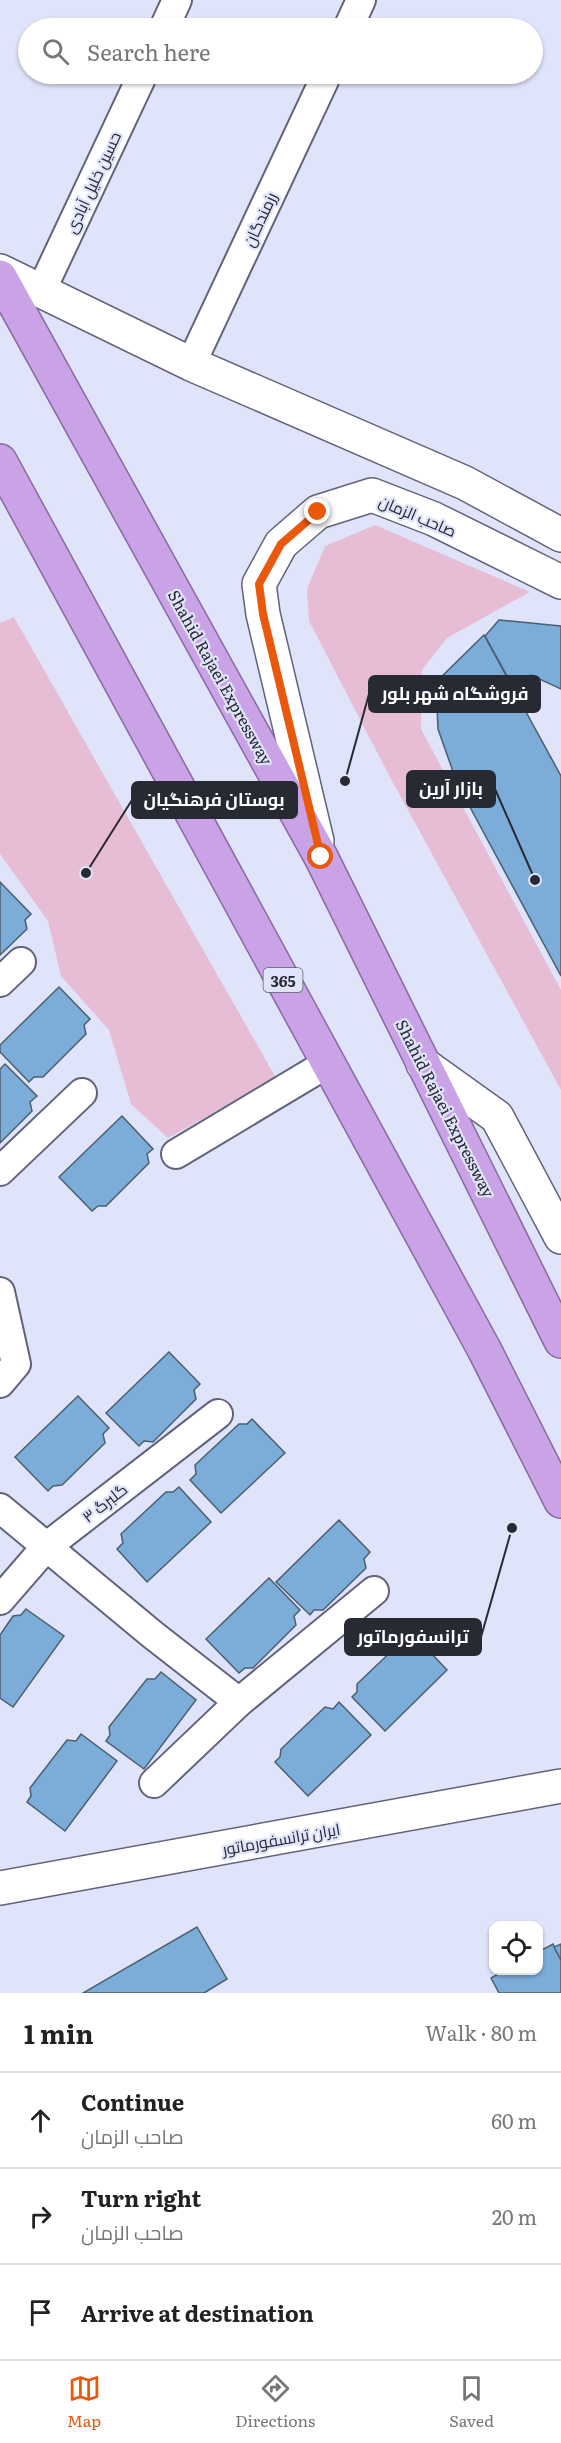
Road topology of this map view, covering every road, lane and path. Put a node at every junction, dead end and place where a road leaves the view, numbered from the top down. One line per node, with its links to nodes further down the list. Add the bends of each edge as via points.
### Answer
1 (177, 0): 3 (street)
2 (361, 0): 4 (street)
3 (169, 18)
4 (353, 18)
5 (138, 84): 9 (street, حسین خلیل آبادی)
6 (322, 84): 10 (street, رزمندگان)
7 (0, 271): 9 (street)
8 (0, 277): 14 (highway, Shahid Rajaei Expressway)
9 (41, 291): 10 (street)
10 (191, 364): 12 (street, via 465,483)
11 (0, 461): 17 (highway, 365)
12 (561, 535)
13 (561, 582): 14 (street, صاحب الزمان, via 434,519 372,495 318,512 281,544 259,584)
14 (321, 857): 18 (highway, Shahid Rajaei Expressway)
15 (21, 962): 16 (street)
16 (0, 982)
17 (328, 1063): 20 (street); 27 (highway, 365, via 484,1349)
18 (423, 1064): 22 (street, via 496,1117); 24 (highway, Shahid Rajaei Expressway)
19 (82, 1093): 21 (street)
20 (176, 1154)
21 (0, 1171)
22 (561, 1237)
23 (0, 1292): 25 (street, via 16,1364)
24 (561, 1341)
25 (0, 1383)
26 (218, 1414): 29 (street, گلبرگ ۳)
27 (561, 1501)
28 (0, 1508): 29 (street)
29 (46, 1547): 31 (street, گلبرگ ۳); 32 (street)
30 (374, 1591): 32 (street)
31 (0, 1600)
32 (239, 1702): 33 (street)
33 (154, 1783)
34 (561, 1786): 35 (street, ایران ترانسفورماتور)
35 (6, 1881)

